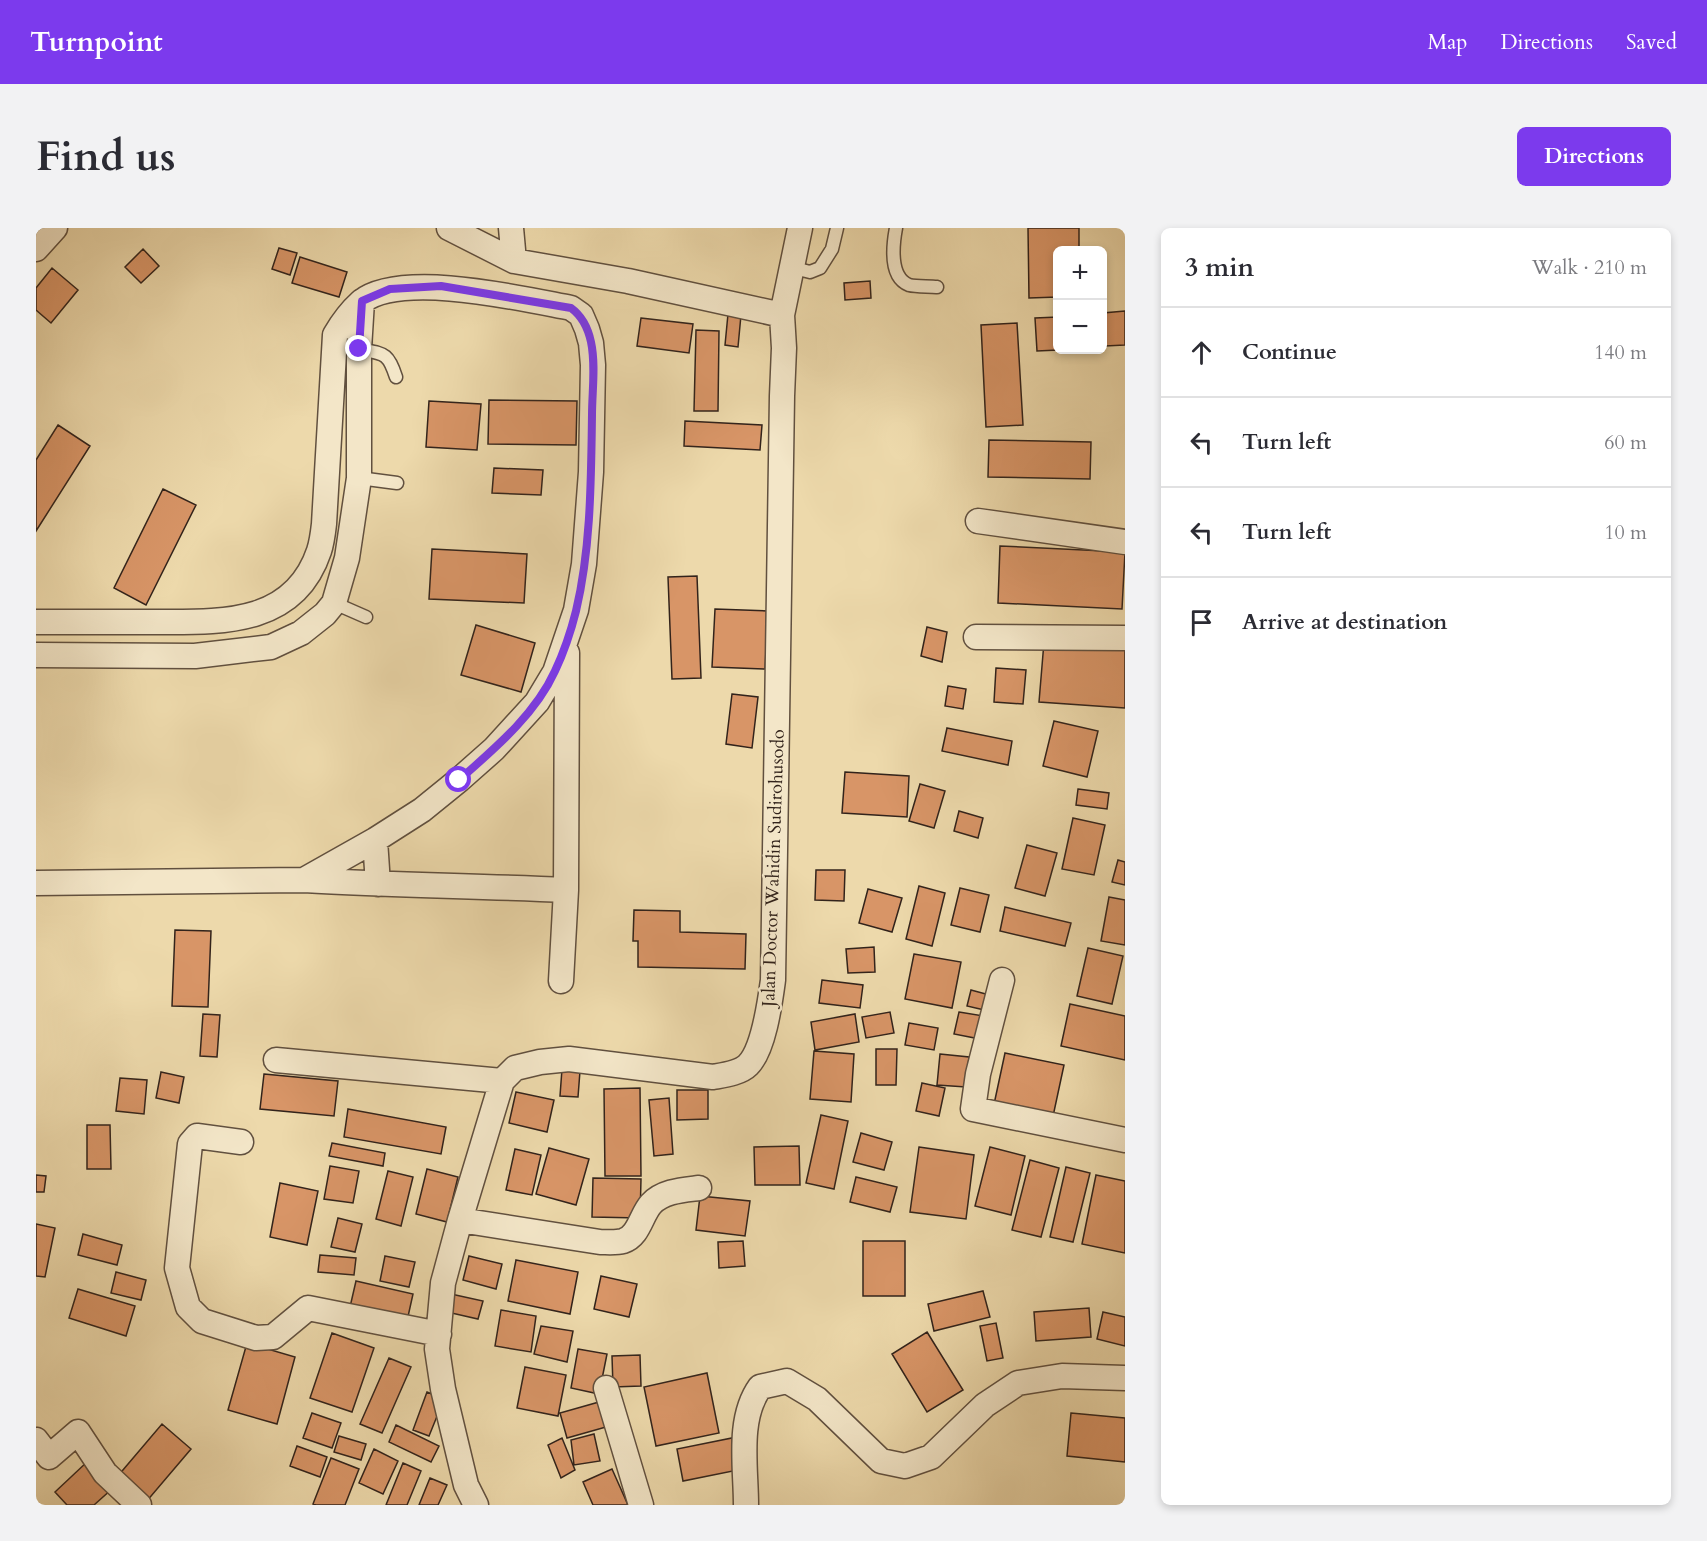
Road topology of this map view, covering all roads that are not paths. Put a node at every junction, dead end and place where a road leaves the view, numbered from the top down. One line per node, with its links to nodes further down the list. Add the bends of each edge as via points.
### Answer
1 (55, 228): 7 (street)
2 (450, 228): 8 (street)
3 (511, 228): 8 (street)
4 (800, 228): 9 (street, Jalan Doctor Wahidin Sudirohusodo)
5 (837, 228): 9 (lane, via 832,249 820,268 810,272)
6 (896, 228): 10 (lane, via 893,242 900,277 908,285)
7 (36, 249)
8 (514, 261): 12 (street)
9 (790, 267): 12 (street, Jalan Doctor Wahidin Sudirohusodo)
10 (937, 287)
11 (362, 301): 13 (street); 19 (street, via 335,334 324,524); 27 (street, via 390,289 441,286 571,308 581,315 591,343 593,365 591,472 584,564)
12 (782, 315): 38 (street, Jalan Doctor Wahidin Sudirohusodo, via 773,980 758,1047 748,1065 713,1077 569,1059 515,1068)
13 (359, 349): 14 (lane, via 385,355 391,360); 15 (street)
14 (396, 377)
15 (359, 478): 16 (lane); 20 (street)
16 (397, 483)
17 (978, 521): 18 (street)
18 (1125, 542)
19 (319, 551): 20 (street); 24 (street, via 299,586 263,613)
20 (347, 558): 21 (street)
21 (334, 603): 22 (lane); 29 (street, via 301,633 271,647)
22 (366, 617)
23 (36, 622): 24 (street)
24 (197, 622): 29 (street)
25 (976, 637): 26 (street)
26 (1125, 638)
27 (567, 639): 30 (street, via 555,672 537,702 494,749 422,810); 34 (street)
28 (36, 655): 29 (street)
29 (195, 656)
30 (375, 840): 31 (street); 33 (street)
31 (304, 880): 32 (street); 33 (street)
32 (36, 883)
33 (378, 884): 34 (street)
34 (566, 890): 36 (street)
35 (1002, 980): 39 (street, via 973,1109)
36 (561, 981)
37 (276, 1060): 38 (street)
38 (502, 1082): 42 (street)
39 (1125, 1140)
40 (241, 1142): 43 (street, via 197,1136 190,1144 177,1268 188,1307 202,1321 256,1338 273,1337 308,1308)
41 (699, 1188): 42 (street, via 659,1198 624,1241 600,1242)
42 (460, 1220): 43 (street, via 443,1283)
43 (439, 1334): 48 (street, via 437,1349 443,1389 466,1485)
44 (1125, 1378): 50 (street, via 1062,1376 1018,1383 985,1404 931,1457 905,1466 881,1461 817,1399 787,1381 760,1387 751,1400 745,1432)
45 (606, 1388): 49 (street)
46 (36, 1440): 47 (street, via 49,1457 78,1432 105,1473)
47 (139, 1505)
48 (476, 1505)
49 (641, 1505)
50 (746, 1505)

